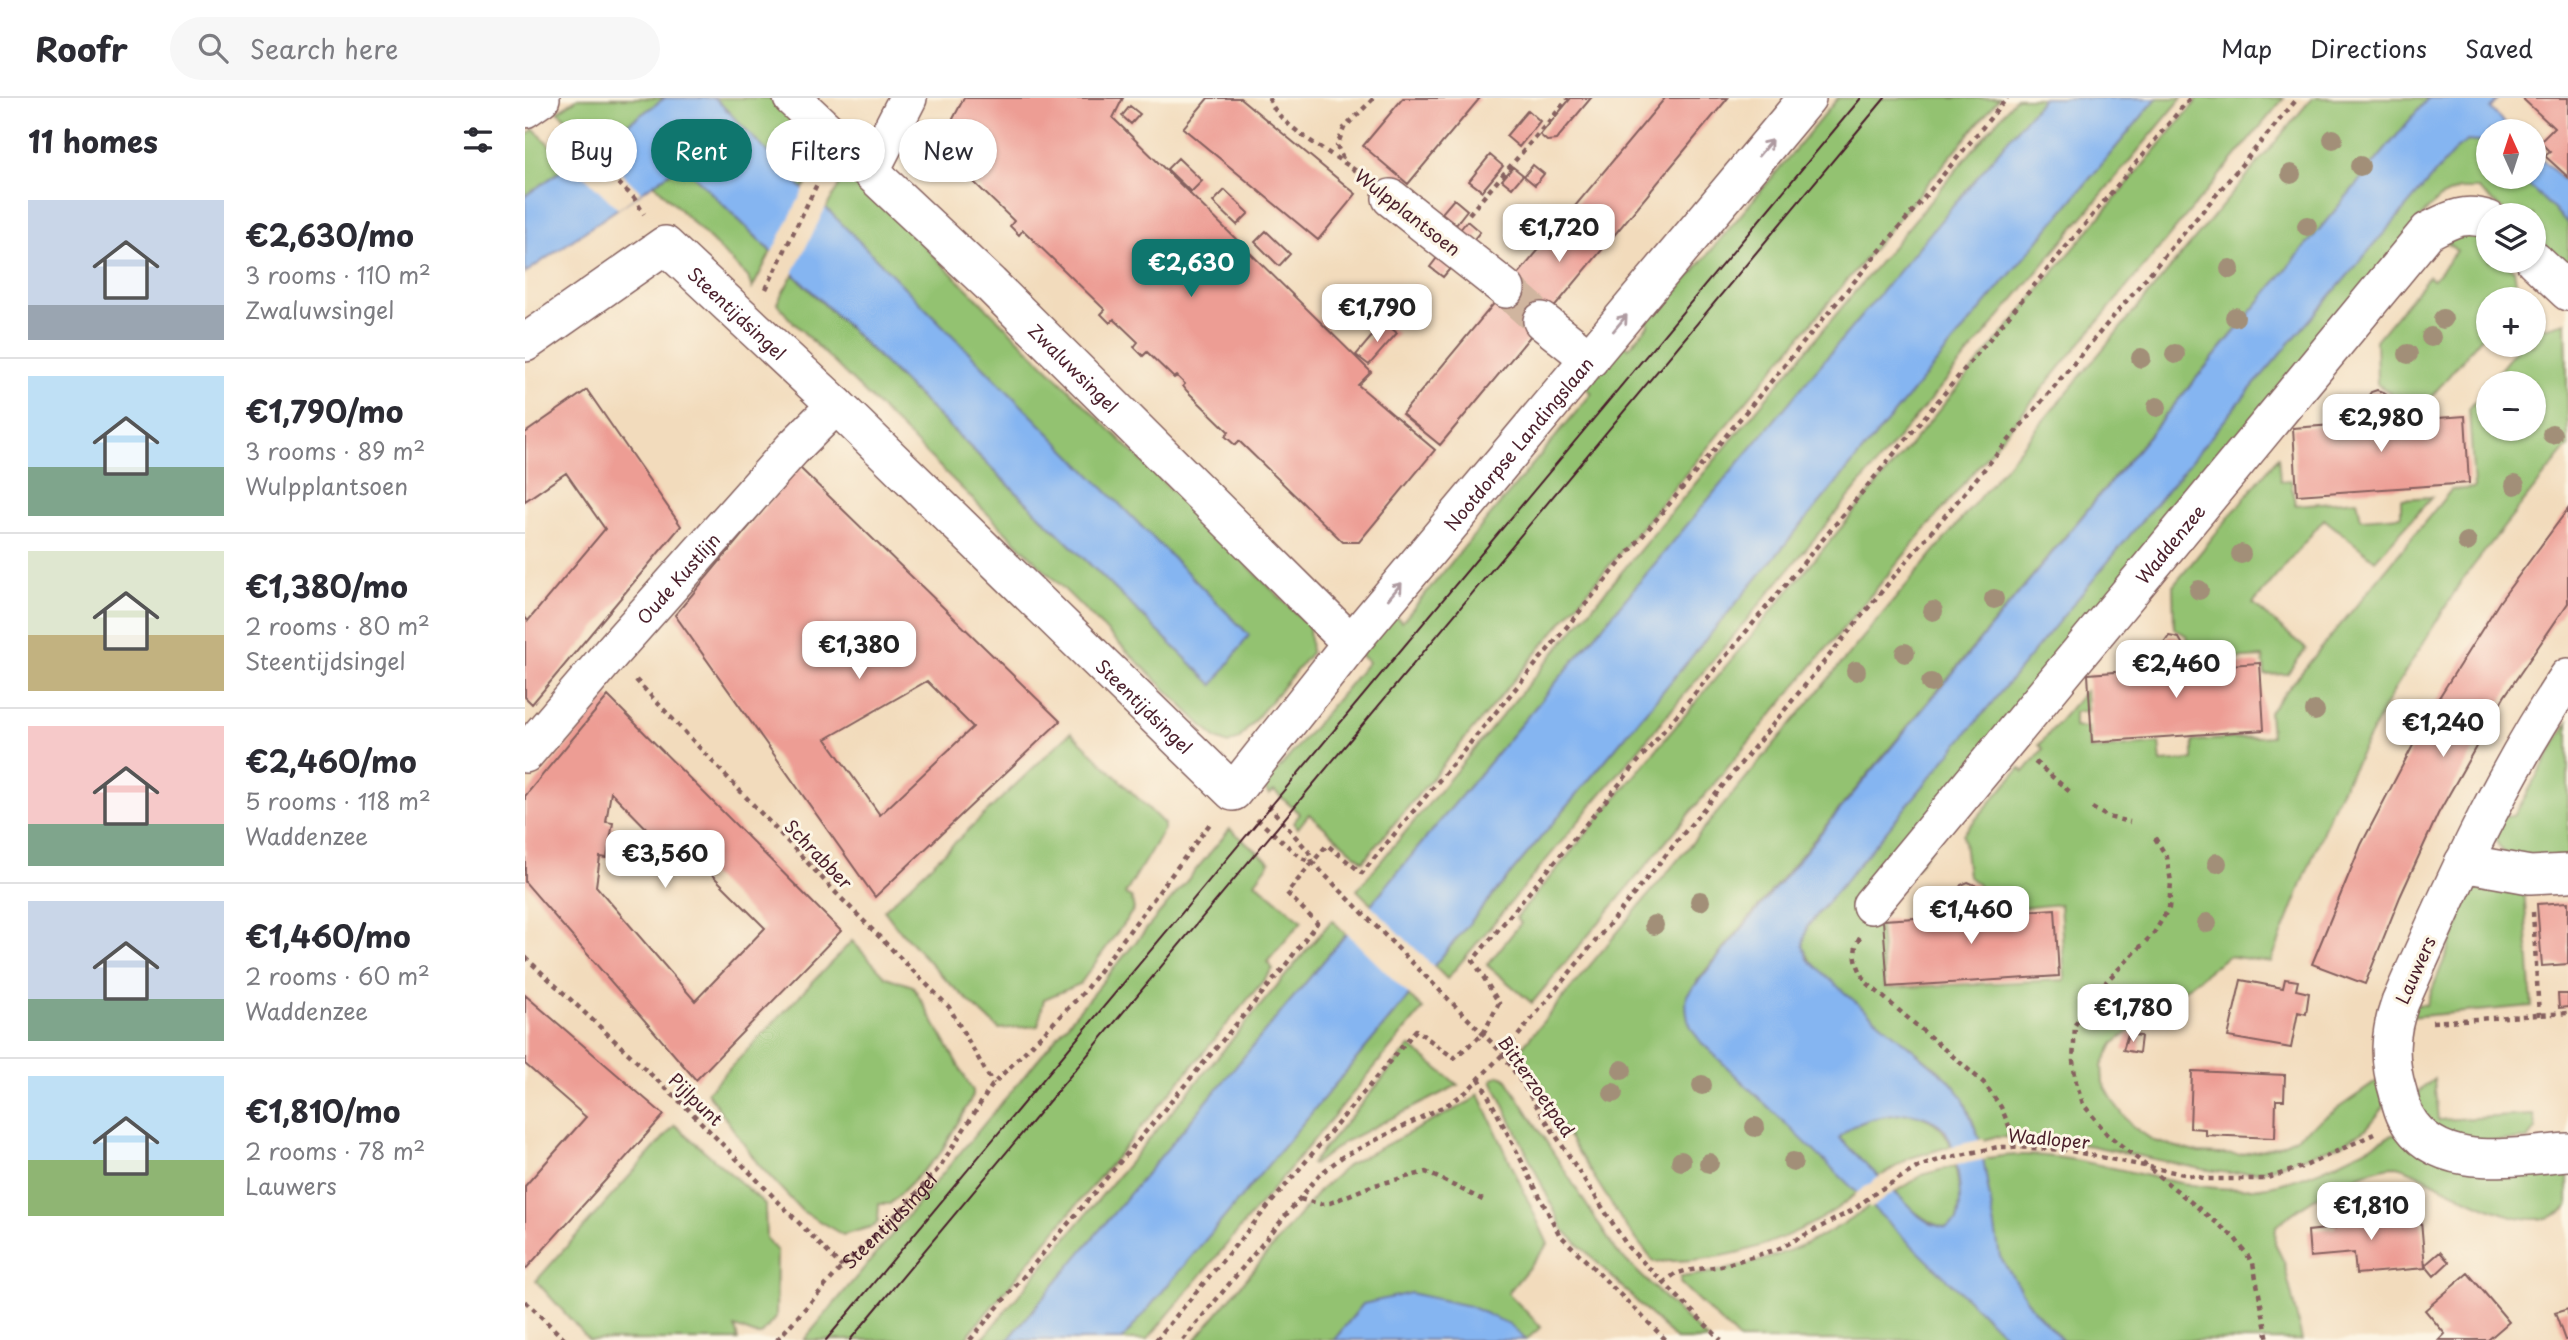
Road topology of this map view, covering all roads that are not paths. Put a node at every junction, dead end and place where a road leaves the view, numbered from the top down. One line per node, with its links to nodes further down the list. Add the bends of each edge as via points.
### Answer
1 (908, 98): 3 (street)
2 (1807, 98): 12 (street, Nootdorpse Landingslaan, one-way to 2)
3 (885, 143)
4 (883, 182): 14 (street, Zwaluwsingel)
5 (1391, 198): 8 (street, Wulpplantsoen)
6 (2476, 216): 20 (street, Waddenzee, via 2453,218 2428,231)
7 (2546, 271): 9 (street)
8 (1506, 289)
9 (2568, 292)
10 (1542, 321): 12 (street)
11 (525, 343): 13 (street, Steentijdsingel, via 666,245)
12 (1590, 359): 14 (street, Nootdorpse Landingslaan, one-way to 12)
13 (836, 405): 16 (street, Oude Kustlijn); 17 (street, Steentijdsingel)
14 (1351, 643): 17 (street, Nootdorpse Landingslaan)
15 (2568, 677): 18 (street, Lauwers, via 2499,791)
16 (526, 750)
17 (1233, 792)
18 (2463, 863): 19 (street, via 2530,875); 21 (street, Lauwers, via 2392,1024 2390,1060 2405,1117 2434,1147 2469,1158)
19 (2568, 873)
20 (1871, 905)
21 (2568, 1152)

